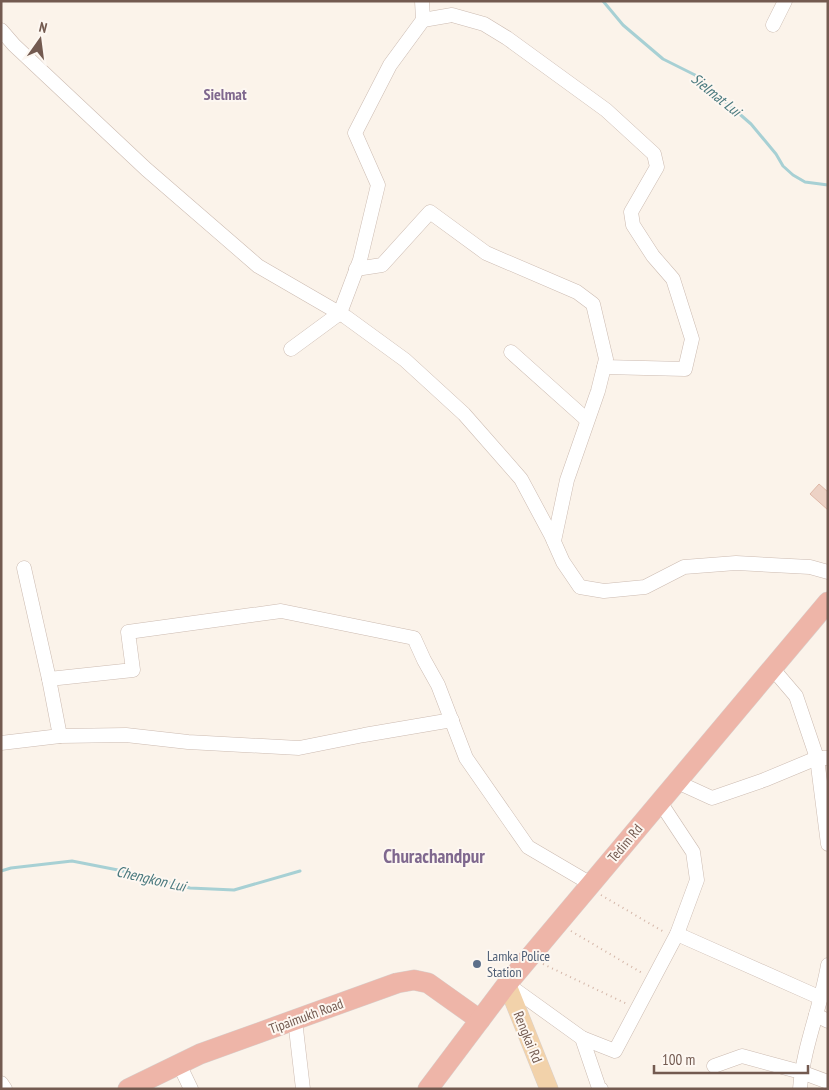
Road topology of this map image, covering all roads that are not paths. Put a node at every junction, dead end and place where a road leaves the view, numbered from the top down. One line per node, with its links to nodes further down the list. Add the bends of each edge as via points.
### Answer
1 (785, 1): 4 (street)
2 (422, 3): 3 (street)
3 (423, 20): 6 (street, via 390,65 355,133 378,185); 10 (street, via 452,15 484,24 606,110 654,154 657,167 631,212 633,225 673,279 692,339 685,370)
4 (773, 25)
5 (1, 30): 7 (street, via 146,169 258,266)
6 (356, 269): 7 (street); 10 (street, via 382,265 430,212 486,253 577,292 593,304 606,359)
7 (340, 313): 8 (street); 12 (street, via 405,360 464,414 521,479)
8 (291, 350)
9 (511, 352): 11 (street)
10 (604, 366): 11 (street)
11 (588, 420): 12 (street, via 566,480)
12 (554, 541): 14 (street, via 563,562 580,586 604,591 645,587 684,567 736,563 810,567)
13 (24, 568): 17 (street)
14 (828, 572)
15 (828, 602): 16 (highway, Tedim Rd)
16 (772, 668): 21 (street, via 796,696); 22 (highway, Tedim Rd)
17 (49, 679): 18 (street, via 133,670 128,632 281,611 414,638); 19 (street)
18 (452, 720): 19 (street, via 299,748 126,735); 25 (street, via 466,758 528,847)
19 (60, 736): 20 (street)
20 (1, 743)
21 (823, 758): 22 (street, via 712,798); 24 (street)
22 (677, 782): 23 (highway, Tedim Rd)
23 (660, 802): 25 (highway, Tedim Rd); 26 (street, via 693,852 697,880)
24 (828, 844)
25 (590, 886): 28 (highway, Tedim Rd)
26 (676, 936): 29 (street); 33 (street, via 615,1051)
27 (828, 965): 29 (street)
28 (507, 984): 32 (highway, Tedim Rd); 33 (street); 44 (main road, Rengkai Rd)
29 (822, 998): 30 (street)
30 (822, 1018): 36 (street)
31 (295, 1020): 32 (highway, Tipaimukh Road, via 397,983 414,980 428,983); 34 (highway, Tipaimukh Road); 42 (street)
32 (480, 1020): 43 (highway, Tedim Rd)
33 (582, 1038): 45 (street)
34 (179, 1064): 40 (highway, Tipaimukh Road); 41 (street)
35 (714, 1066): 36 (street, via 742,1056)
36 (801, 1072): 37 (street); 46 (street)
37 (828, 1082)
38 (1, 1083): 39 (street)
39 (5, 1089)
40 (128, 1089)
41 (191, 1089)
42 (303, 1089)
43 (428, 1089)
44 (549, 1089)
45 (601, 1089)
46 (800, 1089)

